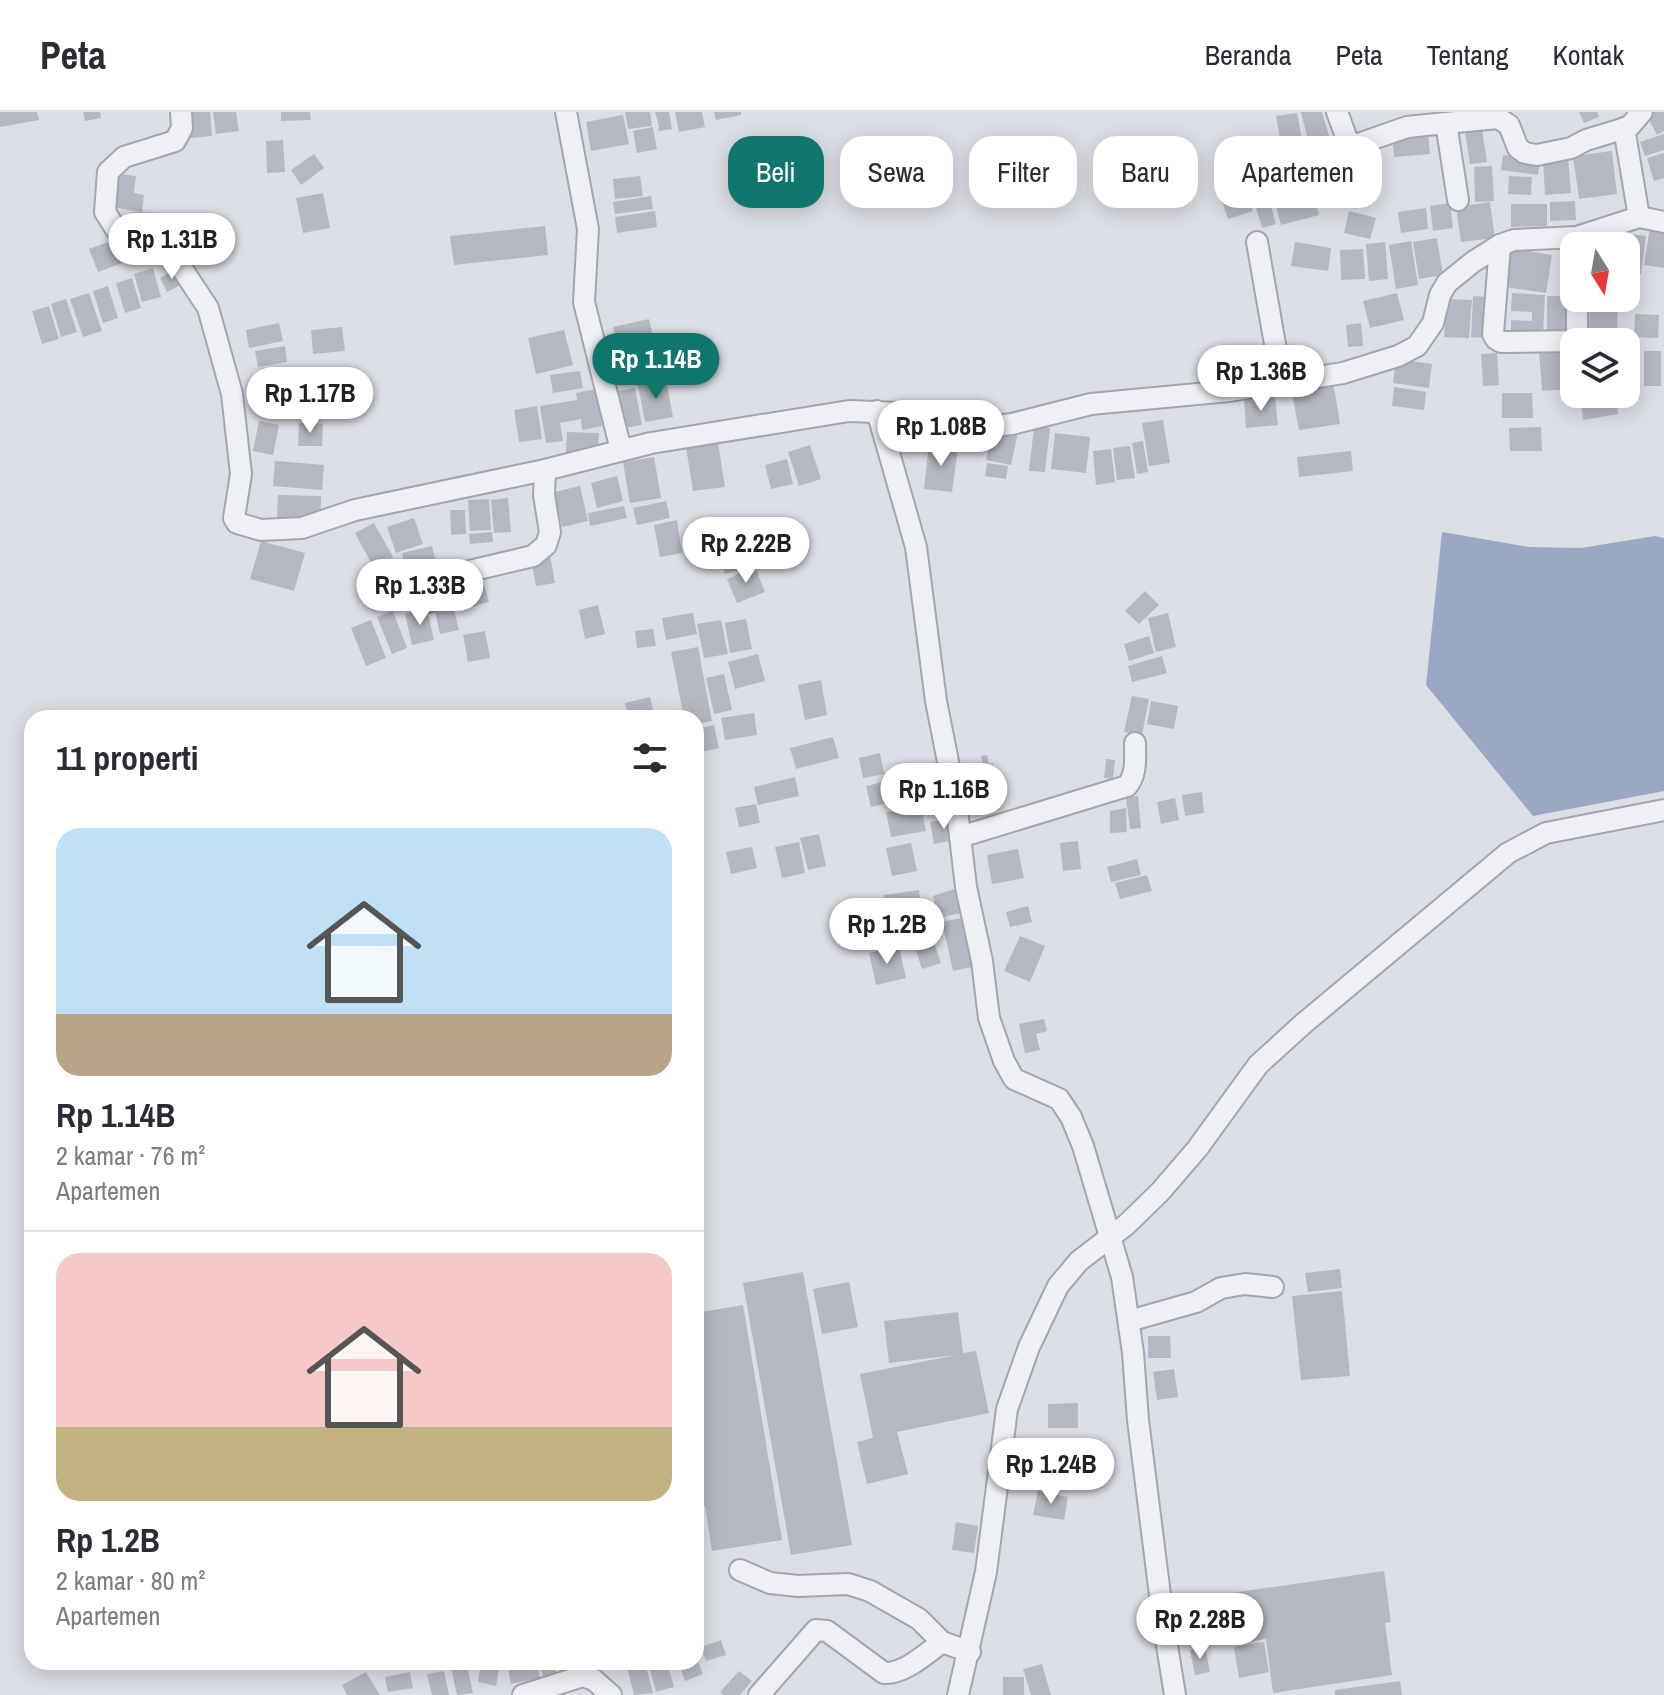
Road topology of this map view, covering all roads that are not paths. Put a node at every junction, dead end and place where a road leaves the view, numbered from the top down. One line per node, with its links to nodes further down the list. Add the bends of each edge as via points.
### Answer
1 (181, 112): 20 (street, via 182,128 175,141 124,157 108,172 105,212 119,234 173,255 208,308 232,394 241,474 237,523 261,530 302,528 355,510)
2 (566, 112): 19 (street, via 588,229 584,302)
3 (1337, 112): 7 (street)
4 (1642, 112): 6 (street)
5 (1446, 123): 6 (street, via 1498,118 1509,125 1518,148 1537,155); 8 (street); 9 (street)
6 (1624, 128): 10 (street)
7 (1346, 136)
8 (1381, 136)
9 (1458, 200)
10 (1639, 217): 11 (street); 12 (street)
11 (1664, 222)
12 (1600, 232)
13 (1560, 241): 15 (street)
14 (1257, 242): 17 (street)
15 (1500, 245): 16 (street, via 1496,339); 17 (street, via 1447,283 1433,323 1417,346 1343,373)
16 (1560, 342)
17 (1282, 384): 18 (street, via 1091,404 993,426)
18 (877, 411): 19 (street, via 849,411); 24 (street, via 916,547)
19 (621, 450): 20 (street)
20 (545, 470): 21 (street, via 550,532 546,545 533,556 457,574)
21 (428, 602)
22 (1135, 743): 24 (street, via 1133,779 1127,786)
23 (1664, 810): 25 (street, via 1546,833 1508,853 1258,1065 1180,1170)
24 (960, 837): 25 (street, via 989,1018 1004,1061 1014,1079 1052,1094 1066,1107)
25 (1110, 1237): 27 (street); 30 (street, via 1058,1286 1007,1409)
26 (1273, 1287): 27 (street, via 1221,1288 1196,1302)
27 (1129, 1321): 35 (street)
28 (740, 1570): 29 (street, via 770,1583 848,1584 870,1591 919,1619)
29 (942, 1642): 30 (street); 33 (street, via 901,1670 884,1673 827,1631 816,1630)
30 (970, 1652): 34 (street)
31 (523, 1695): 32 (street, via 583,1676)
32 (611, 1695)
33 (759, 1695)
34 (958, 1695)
35 (1175, 1695)

